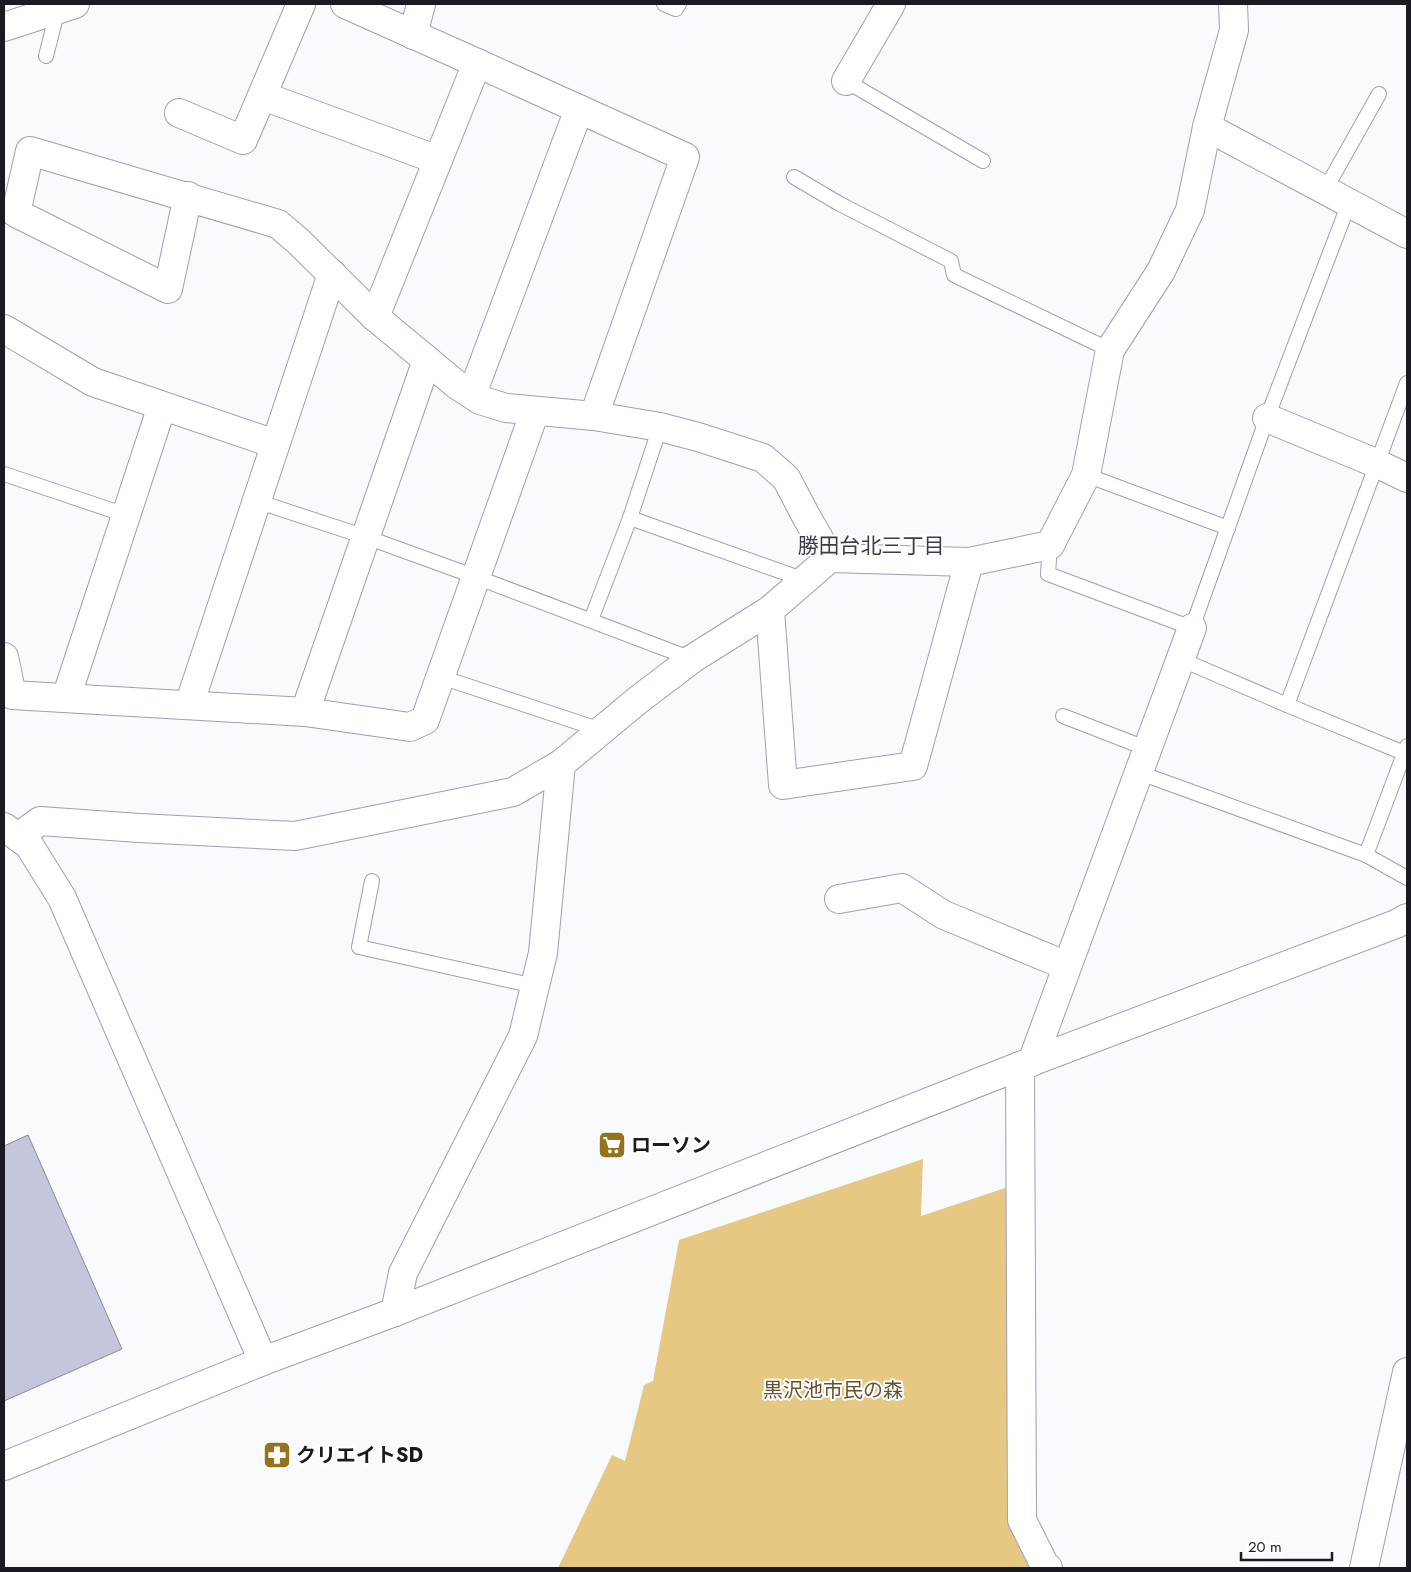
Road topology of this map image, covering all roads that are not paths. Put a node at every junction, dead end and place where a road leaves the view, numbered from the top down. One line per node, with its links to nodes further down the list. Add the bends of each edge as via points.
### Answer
1 (301, 4): 15 (street)
2 (345, 4): 10 (street)
3 (421, 4): 10 (street)
4 (664, 4): 5 (lane, via 676,9)
5 (679, 4)
6 (891, 4): 13 (street)
7 (1233, 4): 18 (street, via 1234,30)
8 (67, 6): 9 (street); 11 (lane)
9 (4, 27)
10 (413, 34): 12 (street)
11 (46, 56)
12 (477, 63): 16 (street); 19 (street)
13 (846, 81): 20 (lane)
14 (1379, 94): 22 (lane)
15 (263, 96): 17 (street, via 243,140); 19 (street)
16 (579, 109): 32 (street); 35 (street, via 685,157)
17 (178, 113)
18 (1207, 127): 22 (street); 29 (street, via 1190,210 1161,271)
19 (438, 160): 27 (street)
20 (984, 161)
21 (794, 177): 29 (lane, via 951,261 954,275)
22 (1325, 190): 24 (street)
23 (188, 196): 23 (street, via 30,151 16,213 168,289); 26 (street, via 278,224)
24 (1349, 203): 25 (street); 36 (lane)
25 (1407, 234)
26 (332, 274): 27 (street); 38 (street)
27 (375, 317): 30 (street)
28 (4, 329): 33 (street, via 93,382)
29 (1110, 350): 41 (street)
30 (427, 360): 32 (street); 47 (street)
31 (1407, 383): 39 (lane)
32 (472, 394): 34 (street, via 480,400 506,408)
33 (162, 406): 38 (street); 44 (street)
34 (535, 411): 35 (street); 51 (street)
35 (594, 416): 37 (street)
36 (1267, 418): 39 (street); 46 (lane)
37 (660, 427): 45 (lane); 49 (street, via 763,458 786,478)
38 (275, 444): 43 (street)
39 (1378, 464): 42 (street); 62 (lane)
40 (4, 474): 44 (lane)
41 (1086, 475): 46 (lane); 48 (street)
42 (1407, 478)
43 (256, 501): 47 (lane); 61 (street)
44 (126, 515): 60 (street)
45 (630, 518): 52 (lane); 54 (lane)
46 (1228, 528): 55 (lane)
47 (366, 537): 51 (lane); 63 (street)
48 (1050, 545): 50 (street); 55 (lane, via 1048,574)
49 (830, 558): 50 (street); 52 (street)
50 (969, 562): 53 (street, via 913,766 783,785)
51 (476, 577): 54 (lane); 59 (street)
52 (805, 580): 53 (street)
53 (770, 610): 57 (street)
54 (591, 620): 57 (lane)
55 (1192, 628): 58 (street)
56 (4, 657): 60 (street, via 12,695)
57 (692, 659): 65 (street)
58 (1180, 659): 62 (lane); 67 (street)
59 (441, 677): 63 (street, via 425,720 410,727); 65 (lane)
60 (66, 698): 61 (street)
61 (189, 705): 63 (street)
62 (1287, 705): 66 (lane)
63 (305, 712)
64 (1063, 716): 67 (lane)
65 (601, 730): 68 (street)
66 (1406, 748): 70 (lane)
67 (1144, 761): 70 (lane); 75 (street)
68 (560, 764): 69 (street, via 513,792 294,836 40,821); 76 (street, via 543,953)
69 (11, 832): 79 (street, via 29,844 62,898)
70 (1366, 855): 71 (lane)
71 (1407, 878)
72 (372, 881): 76 (lane, via 359,947)
73 (838, 898): 75 (street, via 902,888 944,915)
74 (1407, 918): 77 (street)
75 (1067, 966): 77 (street)
76 (535, 986): 78 (street, via 523,1036 403,1274)
77 (1026, 1064): 78 (street); 82 (street, via 1022,1520)
78 (395, 1312): 79 (street)
79 (263, 1361): 81 (street)
80 (1407, 1372): 83 (street)
81 (4, 1466)
82 (1048, 1568)
83 (1364, 1568)

